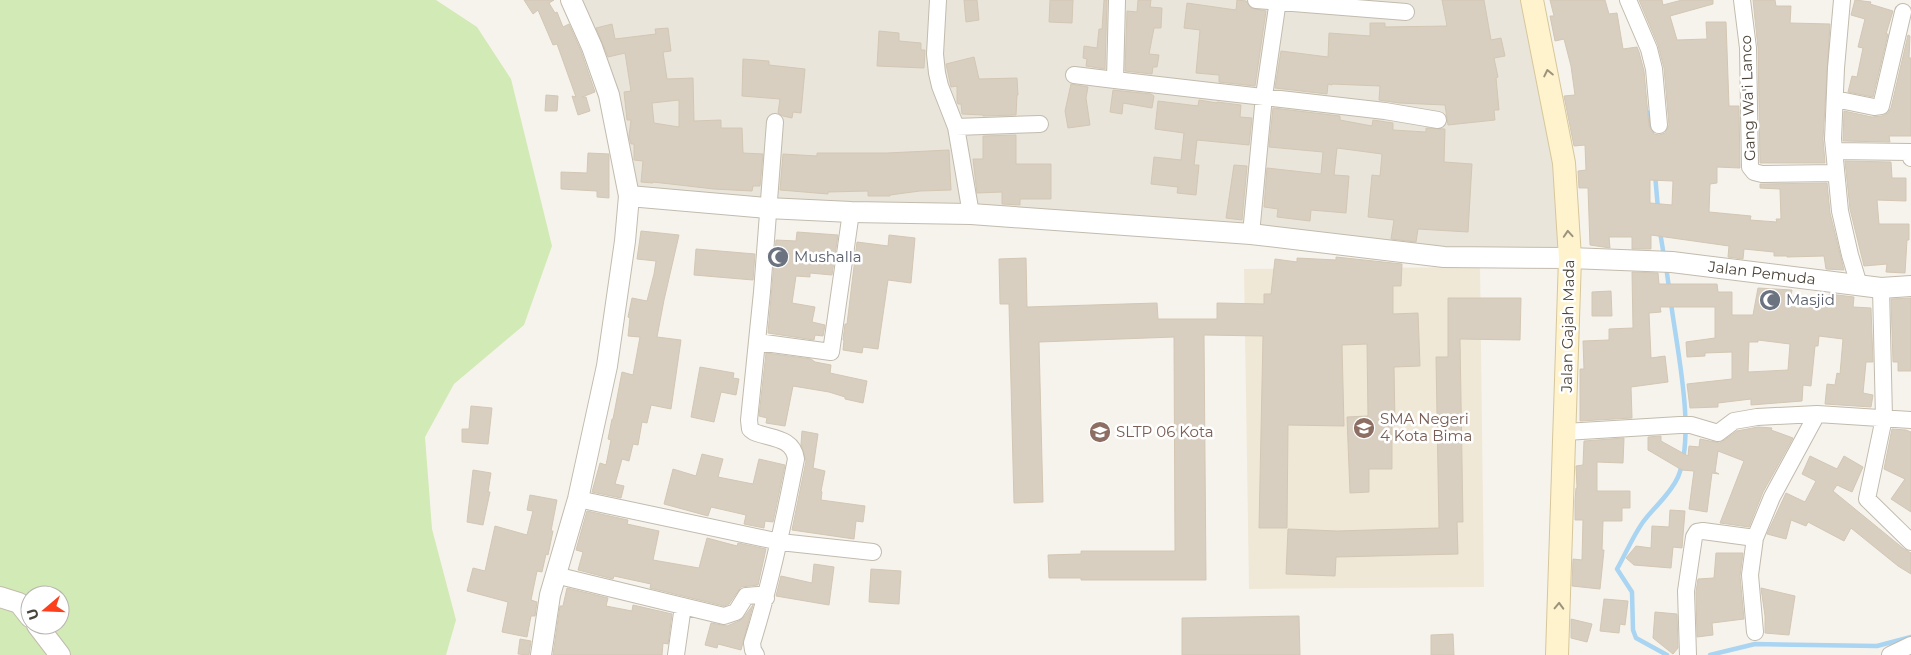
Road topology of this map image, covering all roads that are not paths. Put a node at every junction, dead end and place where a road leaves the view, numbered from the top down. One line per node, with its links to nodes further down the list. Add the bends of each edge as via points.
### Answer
1 (571, 0): 24 (street, via 609,95)
2 (938, 0): 20 (street, via 937,73)
3 (1117, 0): 13 (street)
4 (1256, 0): 9 (street)
5 (1532, 0): 29 (main road, Jalan Gajah Mada, one-way to 5, via 1564,163)
6 (1628, 0): 19 (street, via 1649,48)
7 (1742, 0): 23 (street, Gang Wa'i Lanco, via 1748,48 1750,167 1762,174)
8 (1842, 0): 15 (street)
9 (1278, 1): 10 (street); 14 (street)
10 (1406, 12)
11 (1903, 12): 15 (street, via 1881,106)
12 (1074, 75): 13 (street)
13 (1115, 80): 14 (street)
14 (1264, 96): 16 (street, via 1385,110); 28 (street)
15 (1835, 99): 21 (street)
16 (1438, 120)
17 (775, 122): 25 (street)
18 (1040, 124): 20 (street)
19 (1659, 125)
20 (956, 127): 27 (street)
21 (1834, 151): 22 (street, via 1910,152); 23 (street)
22 (1911, 158)
23 (1836, 173): 30 (street, via 1840,211)
24 (629, 196): 25 (street, Jalan Pemuda); 38 (street, via 607,366)
25 (767, 208): 26 (street, Jalan Pemuda); 33 (street)
26 (851, 212): 27 (street, Jalan Pemuda); 33 (street, via 831,352)
27 (971, 214): 28 (street, Jalan Pemuda)
28 (1251, 234): 29 (street, Jalan Pemuda, via 1444,257)
29 (1570, 258): 30 (street, Jalan Pemuda, via 1664,262); 37 (main road, Jalan Gajah Mada)
30 (1859, 285): 32 (street, Jalan Pemuda)
31 (1911, 286): 32 (street, Jalan Pemuda)
32 (1882, 288): 35 (street)
33 (757, 342): 40 (street, via 750,429 788,442 795,451 796,459)
34 (1817, 414): 35 (street); 37 (street, via 1734,421 1718,433 1687,425); 39 (street, via 1772,497)
35 (1884, 418): 36 (street); 41 (street, via 1867,500)
36 (1911, 420)
37 (1565, 432): 55 (main road, Jalan Gajah Mada, one-way to 37)
38 (578, 499): 40 (street); 43 (street)
39 (1755, 538): 48 (street, via 1750,575); 56 (street, via 1703,531 1694,537 1686,592)
40 (780, 542): 42 (street); 45 (street)
41 (1911, 542)
42 (873, 552)
43 (555, 574): 47 (street); 52 (street)
44 (0, 597): 46 (street)
45 (766, 598): 47 (street, via 746,596 736,612 724,616); 54 (street, via 752,644)
46 (20, 605)
47 (683, 606): 53 (street)
48 (1755, 632)
49 (45, 635): 51 (street)
50 (1911, 646): 57 (street)
51 (60, 655)
52 (541, 655)
53 (676, 655)
54 (756, 655)
55 (1558, 655)
56 (1688, 655)
57 (1890, 655)

